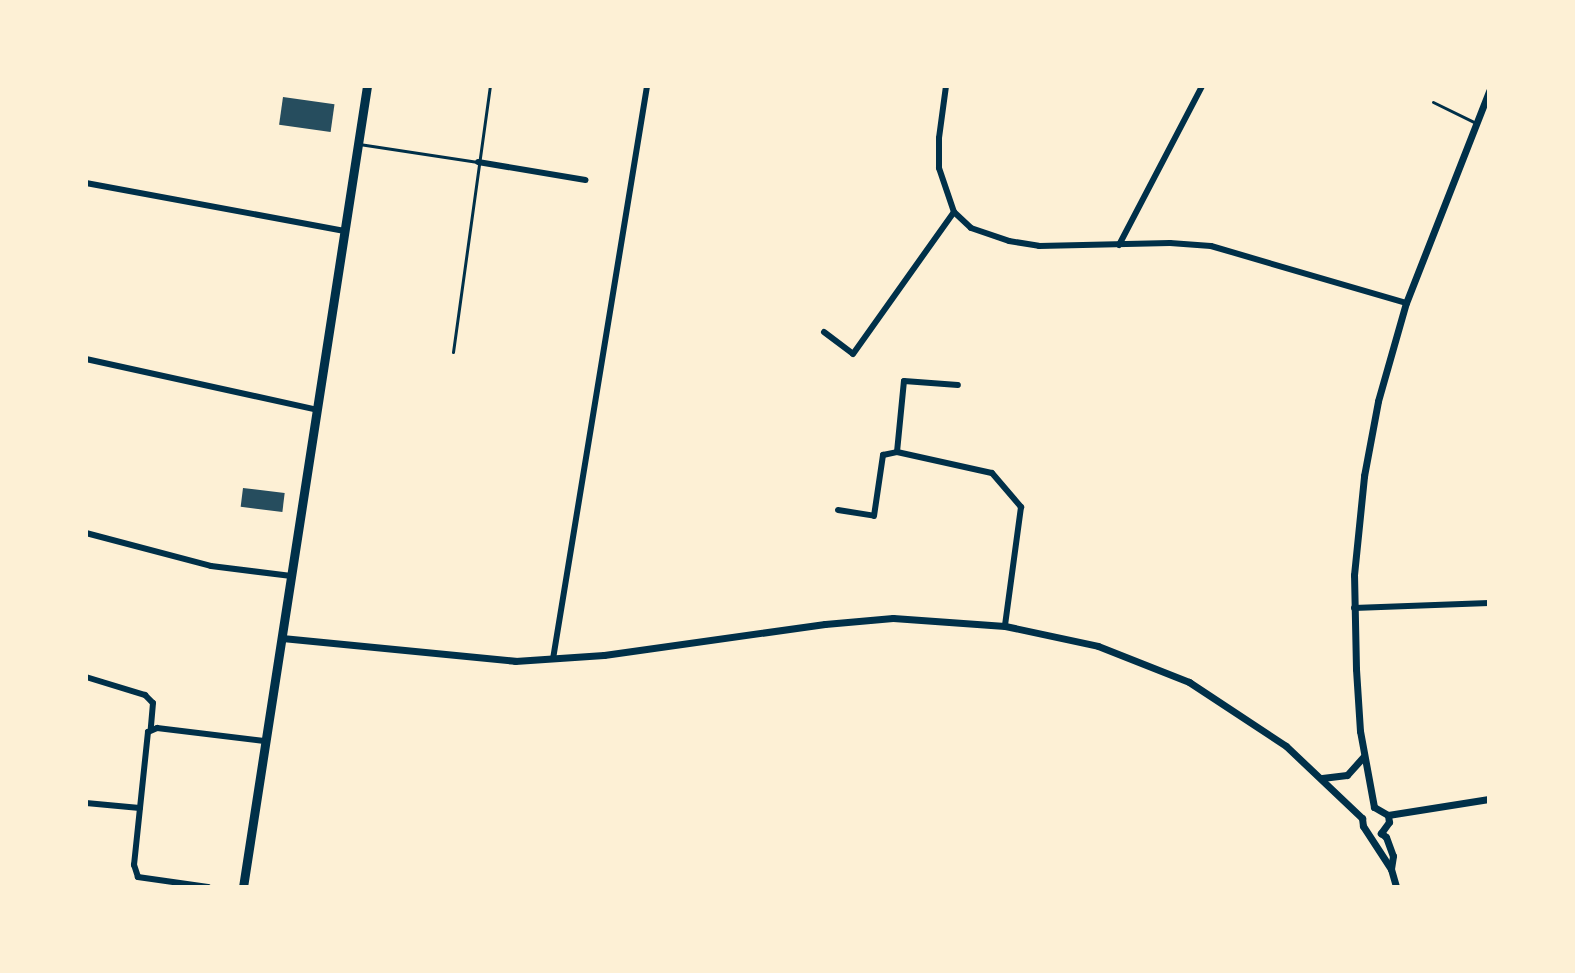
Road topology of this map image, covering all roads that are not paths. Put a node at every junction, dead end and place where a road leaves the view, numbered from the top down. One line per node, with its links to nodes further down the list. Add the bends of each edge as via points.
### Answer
1 (367, 86): 9 (main road)
2 (490, 86): 10 (lane)
3 (647, 86): 30 (street)
4 (946, 86): 13 (street, via 938,154)
5 (1202, 86): 15 (street)
6 (1489, 91): 8 (street)
7 (1433, 102): 8 (lane)
8 (1476, 123): 16 (street)
9 (359, 144): 10 (lane); 14 (main road)
10 (478, 162): 11 (street); 18 (lane)
11 (586, 180)
12 (86, 183): 14 (street)
13 (954, 212): 15 (street, via 971,228 1009,241); 17 (street, via 853,354)
14 (345, 231): 21 (main road)
15 (1119, 245): 16 (street, via 1211,246)
16 (1406, 303): 27 (street, via 1368,446)
17 (824, 332)
18 (453, 352)
19 (86, 359): 21 (street)
20 (958, 385): 22 (street, via 904,381)
21 (317, 410): 25 (main road)
22 (897, 452): 23 (street, via 883,455 874,516); 28 (street, via 992,473 1021,507)
23 (838, 510)
24 (86, 533): 25 (street, via 211,566)
25 (291, 576): 29 (main road)
26 (1489, 603): 27 (street)
27 (1354, 608): 34 (street)
28 (1005, 626): 30 (street, via 893,618); 35 (street, via 1098,646 1189,682 1249,719)
29 (282, 638): 30 (street, via 498,661); 33 (main road)
30 (553, 659)
31 (86, 677): 32 (street, via 139,693 153,703)
32 (151, 728): 33 (street); 39 (street)
33 (264, 741): 46 (main road)
34 (1364, 756): 35 (street, via 1347,775); 38 (street)
35 (1322, 778): 41 (street)
36 (1489, 799): 40 (street)
37 (86, 803): 39 (street)
38 (1374, 807): 40 (street); 41 (street)
39 (140, 808): 45 (street, via 134,865 138,877)
40 (1388, 815): 43 (street)
41 (1362, 818): 42 (street)
42 (1369, 833): 43 (street); 44 (street)
43 (1381, 833): 44 (street, via 1393,856)
44 (1391, 869): 47 (street)
45 (208, 887)
46 (243, 887)
47 (1396, 887)

